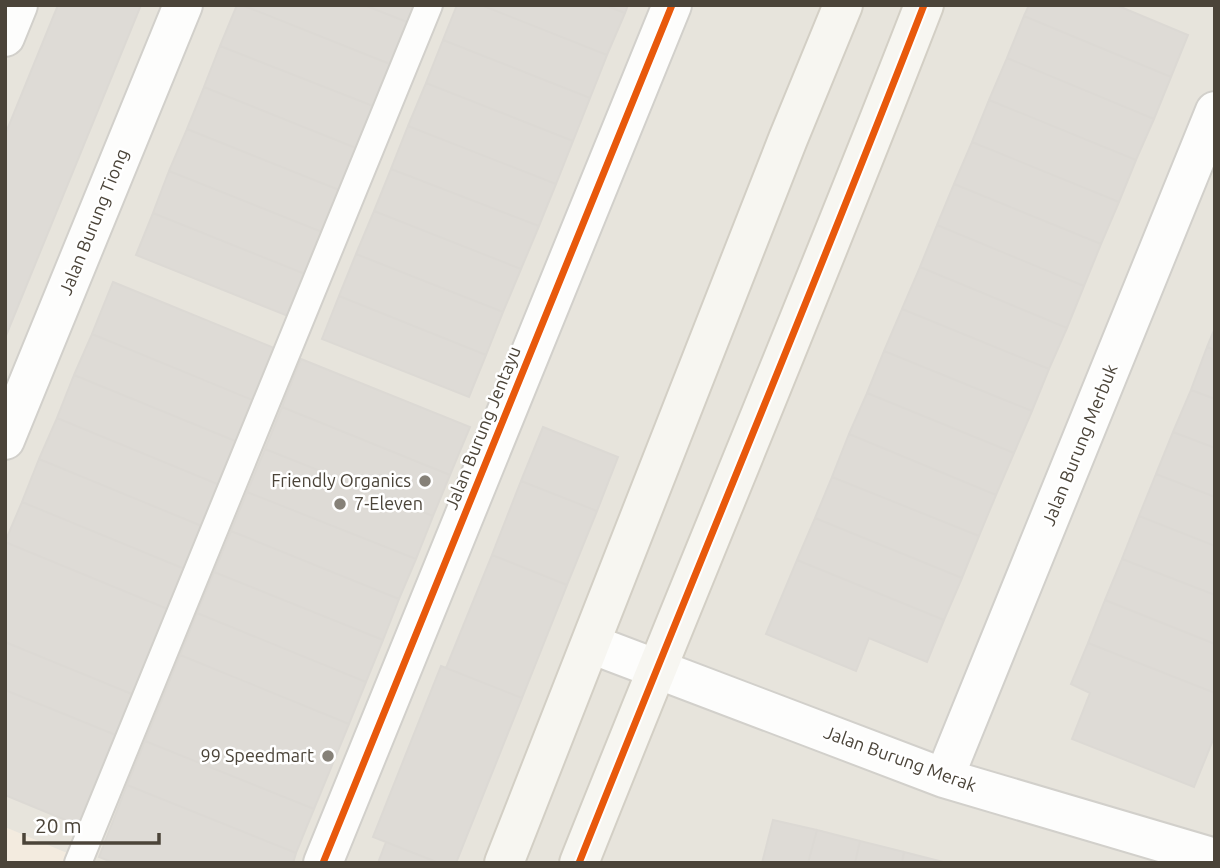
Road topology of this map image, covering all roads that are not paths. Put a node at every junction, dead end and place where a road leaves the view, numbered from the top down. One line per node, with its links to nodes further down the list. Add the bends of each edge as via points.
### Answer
1 (18, 5): 7 (street)
2 (183, 5): 9 (street, Jalan Burung Tiong)
3 (429, 5): 14 (lane)
4 (673, 5): 15 (street, Jalan Burung Jentayu)
5 (843, 5): 10 (street)
6 (924, 5): 11 (street)
7 (5, 37)
8 (1215, 111): 12 (street, Jalan Burung Merbuk)
9 (5, 440)
10 (591, 643): 11 (street, Jalan Burung Merak); 16 (street)
11 (657, 667): 12 (street, Jalan Burung Merak); 17 (street)
12 (944, 778): 13 (street, Jalan Burung Merak)
13 (1215, 858)
14 (78, 863)
15 (323, 863)
16 (504, 863)
17 (579, 863)

